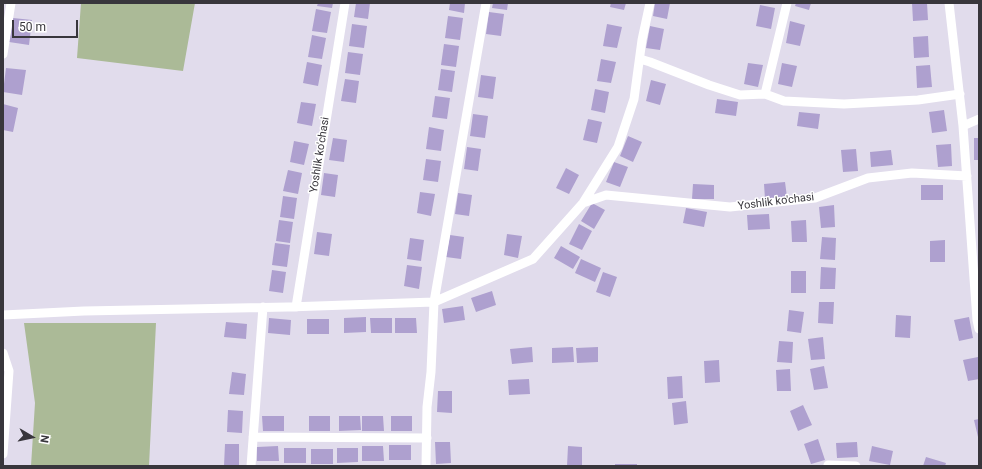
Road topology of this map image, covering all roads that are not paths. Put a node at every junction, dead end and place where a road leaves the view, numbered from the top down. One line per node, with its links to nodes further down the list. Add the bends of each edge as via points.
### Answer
1 (11, 3): 7 (street)
2 (345, 3): 17 (street, Yoshlik ko'chasi)
3 (486, 3): 15 (street)
4 (650, 3): 8 (street, Yoshlik ko'chasi)
5 (787, 3): 9 (street)
6 (949, 3): 10 (street)
7 (3, 54)
8 (640, 59): 9 (street, via 740,95); 14 (street, Yoshlik ko'chasi, via 634,99 618,147)
9 (765, 94): 10 (street, via 784,101 844,104 918,100)
10 (960, 94): 12 (street)
11 (979, 119): 12 (street)
12 (963, 126): 13 (street)
13 (967, 176): 14 (street, Yoshlik ko'chasi, via 912,173 868,178 815,198 730,207 606,195); 19 (street)
14 (584, 203): 15 (street, Yoshlik ko'chasi, via 533,259)
15 (434, 302): 17 (street, Yoshlik ko'chasi); 23 (street)
16 (263, 307): 17 (street, Yoshlik ko'chasi); 18 (street, Yoshlik ko'chasi); 22 (street)
17 (296, 307)
18 (3, 315)
19 (979, 329)
20 (3, 353): 21 (street, via 9,371)
21 (5, 415): 24 (street)
22 (253, 437): 23 (street); 26 (street)
23 (427, 438): 27 (street)
24 (3, 454)
25 (828, 465): 28 (street)
26 (251, 466)
27 (426, 466)
28 (856, 466)

